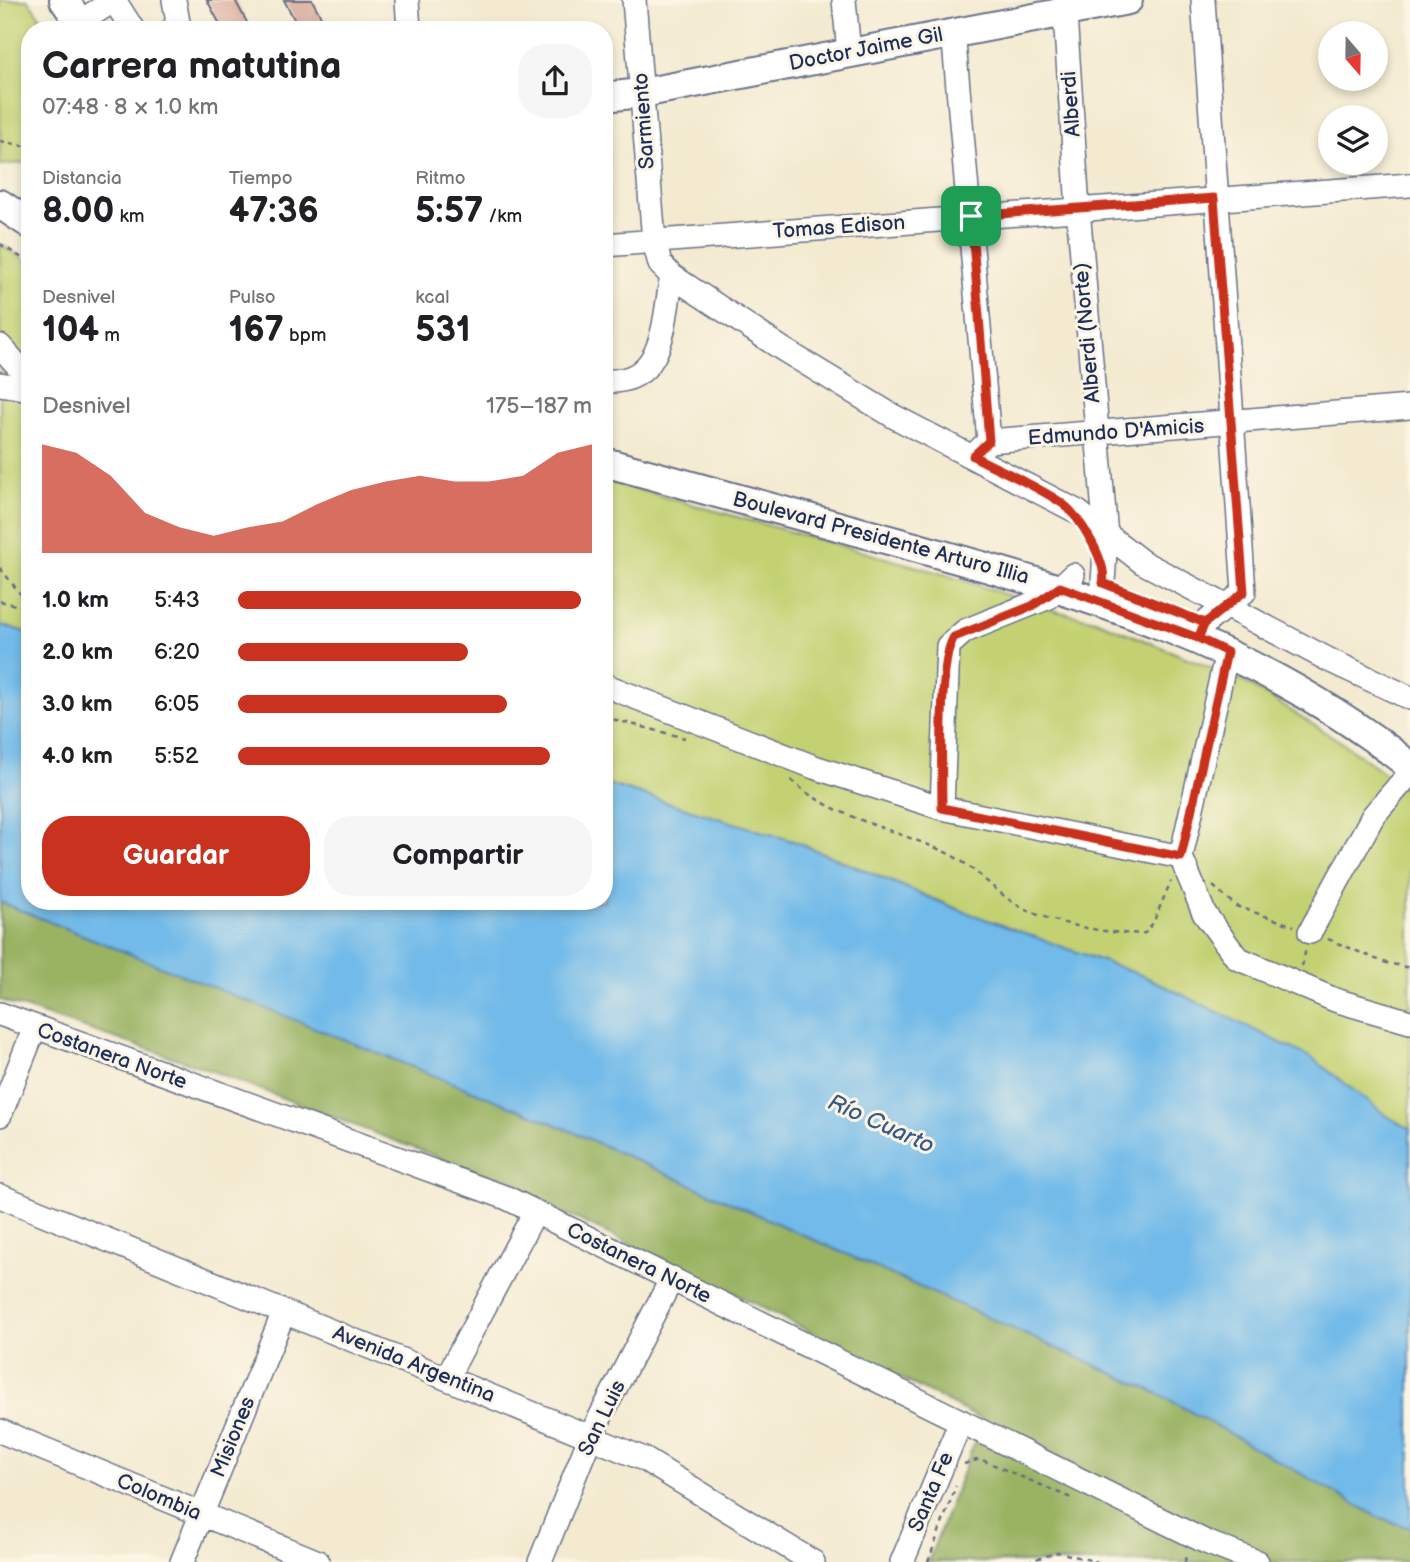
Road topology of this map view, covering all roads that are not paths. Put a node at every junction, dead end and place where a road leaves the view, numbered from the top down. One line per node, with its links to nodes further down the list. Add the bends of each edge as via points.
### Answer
1 (48, 0): 11 (main road)
2 (114, 0): 11 (street); 12 (street)
3 (174, 0): 13 (street)
4 (407, 0): 14 (street)
5 (634, 0): 18 (street, Sarmiento)
6 (844, 0): 16 (street)
7 (1037, 0): 16 (main road, Doctor Jaime Gil)
8 (1128, 0): 10 (main road, Doctor Jaime Gil)
9 (1203, 0): 21 (street)
10 (1064, 5): 15 (main road, Doctor Jaime Gil); 23 (street, Alberdi)
11 (74, 20)
12 (127, 21)
13 (178, 21)
14 (408, 21)
15 (953, 32): 16 (main road, Doctor Jaime Gil); 24 (street)
16 (848, 46): 18 (main road, Doctor Jaime Gil)
17 (613, 82): 18 (main road, Doctor Jaime Gil)
18 (642, 85): 19 (main road, Doctor Jaime Gil); 28 (street, Sarmiento)
19 (613, 94)
20 (1410, 185): 21 (street, Tomas Edison)
21 (1214, 198): 23 (street, Tomas Edison); 37 (street)
22 (0, 204): 25 (main road)
23 (1077, 209): 24 (street, Tomas Edison); 38 (street, Alberdi (Norte))
24 (971, 216): 28 (street, Tomas Edison); 40 (street)
25 (21, 218)
26 (0, 225): 27 (main road)
27 (21, 238)
28 (653, 241): 29 (street, Tomas Edison); 30 (street, via 660,264)
29 (613, 244)
30 (672, 276): 33 (street, via 656,356 636,377); 40 (street, via 893,416)
31 (0, 346): 32 (street)
32 (21, 369)
33 (613, 380)
34 (0, 384): 35 (street)
35 (21, 388)
36 (1410, 407): 37 (street, Edmundo D'Amicis)
37 (1231, 424): 38 (street, Edmundo D'Amicis); 46 (street, via 1244,592)
38 (1095, 433): 40 (street, Edmundo D'Amicis); 43 (street, Alberdi (Norte))
39 (613, 447): 45 (main road, Boulevard Presidente Arturo Illia)
40 (981, 449): 42 (street)
41 (613, 464): 45 (main road, Boulevard Presidente Arturo Illia)
42 (1064, 505): 43 (street); 44 (street, via 1088,537)
43 (1106, 536): 44 (street, Alberdi (Norte)); 46 (street, via 1142,562)
44 (1104, 578): 45 (main road, Boulevard Presidente Arturo Illia); 47 (main road, Boulevard Presidente Arturo Illia)
45 (1067, 581): 47 (main road, Boulevard Presidente Arturo Illia); 54 (street, via 1032,606 965,631 948,646)
46 (1227, 605): 47 (street); 50 (street)
47 (1201, 631): 48 (main road, Boulevard Presidente Arturo Illia); 51 (main road, Boulevard Presidente Arturo Illia, via 1292,666)
48 (1227, 652): 52 (main road, Boulevard Presidente Arturo Illia, via 1340,716); 55 (street)
49 (613, 689): 54 (street, via 814,767)
50 (1410, 698)
51 (1410, 744)
52 (1410, 766)
53 (1410, 773): 56 (street, via 1373,816)
54 (942, 808): 55 (street)
55 (1181, 857): 58 (street, via 1204,913 1237,958 1335,1000)
56 (1310, 932)
57 (0, 1014): 59 (street, Costanera Norte)
58 (1410, 1022)
59 (35, 1027): 60 (street); 62 (street, Costanera Norte)
60 (0, 1115)
61 (0, 1196): 64 (street, Avenida Argentina)
62 (535, 1212): 63 (street, Costanera Norte); 65 (street)
63 (672, 1278): 66 (street, Costanera Norte); 68 (street, San Luis)
64 (284, 1312): 65 (street, Avenida Argentina); 69 (street, Misiones)
65 (447, 1377): 68 (street, Avenida Argentina)
66 (961, 1421): 74 (street, Santa Fe); 75 (street, Costanera Norte, via 1206,1542)
67 (0, 1431): 69 (street, Colombia)
68 (591, 1435): 72 (street, San Luis); 73 (street, Avenida Argentina, via 644,1459)
69 (202, 1514): 70 (street, Misiones); 71 (street, Colombia)
70 (182, 1562)
71 (318, 1562)
72 (540, 1562)
73 (813, 1562)
74 (902, 1562)
75 (1257, 1562)

